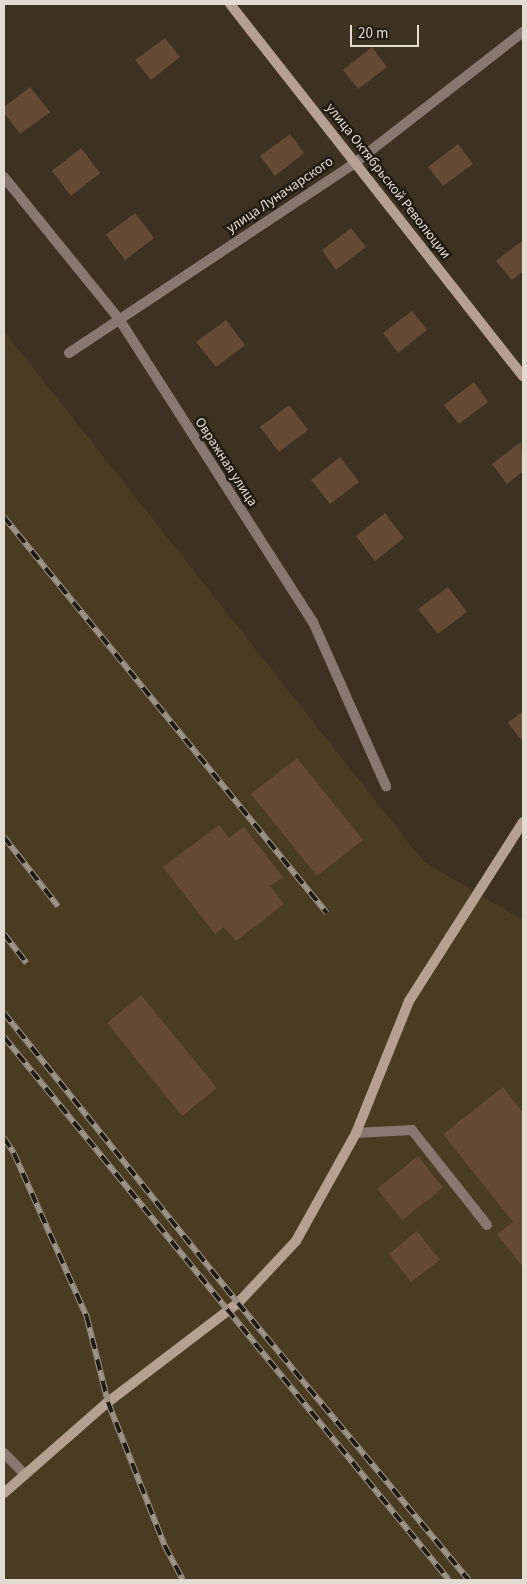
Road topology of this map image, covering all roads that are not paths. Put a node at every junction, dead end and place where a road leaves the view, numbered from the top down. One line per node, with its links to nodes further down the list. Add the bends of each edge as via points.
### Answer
1 (230, 4): 3 (street, улица Октябрьской Революции)
2 (523, 32): 3 (street, улица Луначарского)
3 (356, 162): 5 (street, улица Луначарского); 7 (street, улица Октябрьской Революции)
4 (4, 177): 5 (street, Овражная улица)
5 (119, 319): 6 (street, улица Луначарского); 8 (street, Овражная улица, via 313,622)
6 (69, 352)
7 (523, 377)
8 (386, 786)
9 (523, 823): 10 (street, via 409,1002)
10 (356, 1133): 11 (street, via 412,1130); 13 (street, via 296,1241 238,1303 108,1402)
11 (487, 1225)
12 (4, 1453): 13 (street)
13 (25, 1475): 14 (street)
14 (4, 1494)

